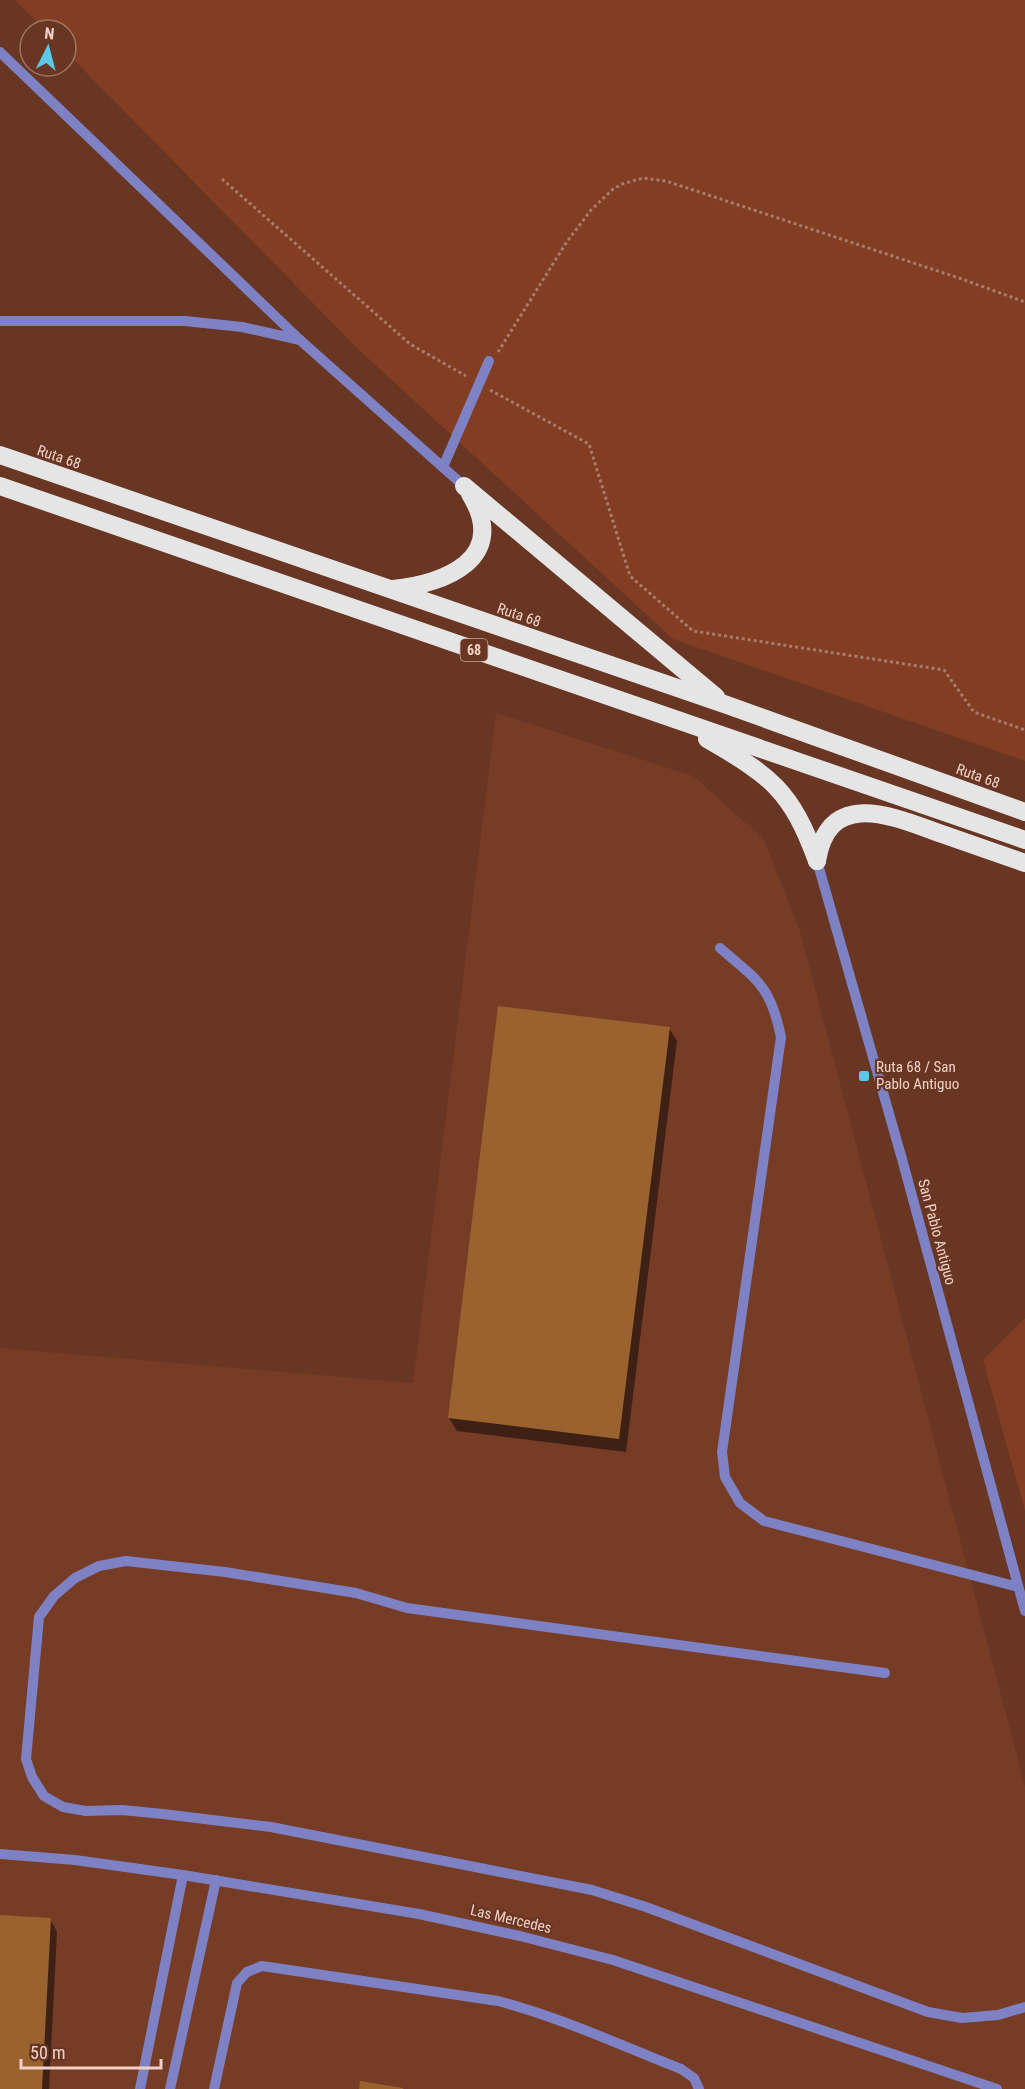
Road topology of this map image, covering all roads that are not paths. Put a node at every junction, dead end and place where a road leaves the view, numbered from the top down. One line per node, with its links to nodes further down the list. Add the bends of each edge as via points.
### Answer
1 (0, 52): 3 (street)
2 (0, 321): 3 (street, via 185,321 242,327)
3 (300, 340): 6 (street)
4 (492, 359): 6 (street)
5 (0, 455): 9 (highway, Ruta 68 / 68)
6 (443, 467): 8 (street)
7 (0, 486): 11 (highway, 68)
8 (464, 486): 9 (highway, via 480,518 481,537 472,558 455,573 442,578); 10 (highway)
9 (388, 589): 10 (highway, Ruta 68 / 68)
10 (727, 705): 12 (highway, Ruta 68 / 68)
11 (672, 718): 13 (highway, 68); 14 (highway, via 750,764 778,788 797,815)
12 (1025, 812)
13 (1025, 840)
14 (817, 861): 15 (highway, via 825,834 836,822 851,814 870,812); 17 (street, San Pablo Antiguo)
15 (1025, 863)
16 (720, 948): 17 (street, via 770,997 781,1037 722,1452 725,1477 740,1503 764,1521)
17 (1018, 1587): 18 (street, San Pablo Antiguo)
18 (1025, 1611)
19 (885, 1673): 23 (street, via 407,1608 345,1592 126,1561 99,1566 75,1578 54,1596 39,1617 26,1759 44,1796 63,1807 271,1827 592,1890 928,2012 962,2018 998,2015)
20 (0, 1854): 21 (street, Las Mercedes)
21 (183, 1875): 22 (street, Las Mercedes); 24 (street)
22 (216, 1880): 25 (street); 28 (street, Las Mercedes, via 419,1914 603,1957)
23 (1025, 2007)
24 (140, 2089)
25 (170, 2089)
26 (214, 2089): 27 (street, via 237,1983 247,1972 262,1966 498,2001 533,2010 681,2068 694,2078)
27 (699, 2089)
28 (997, 2089)

